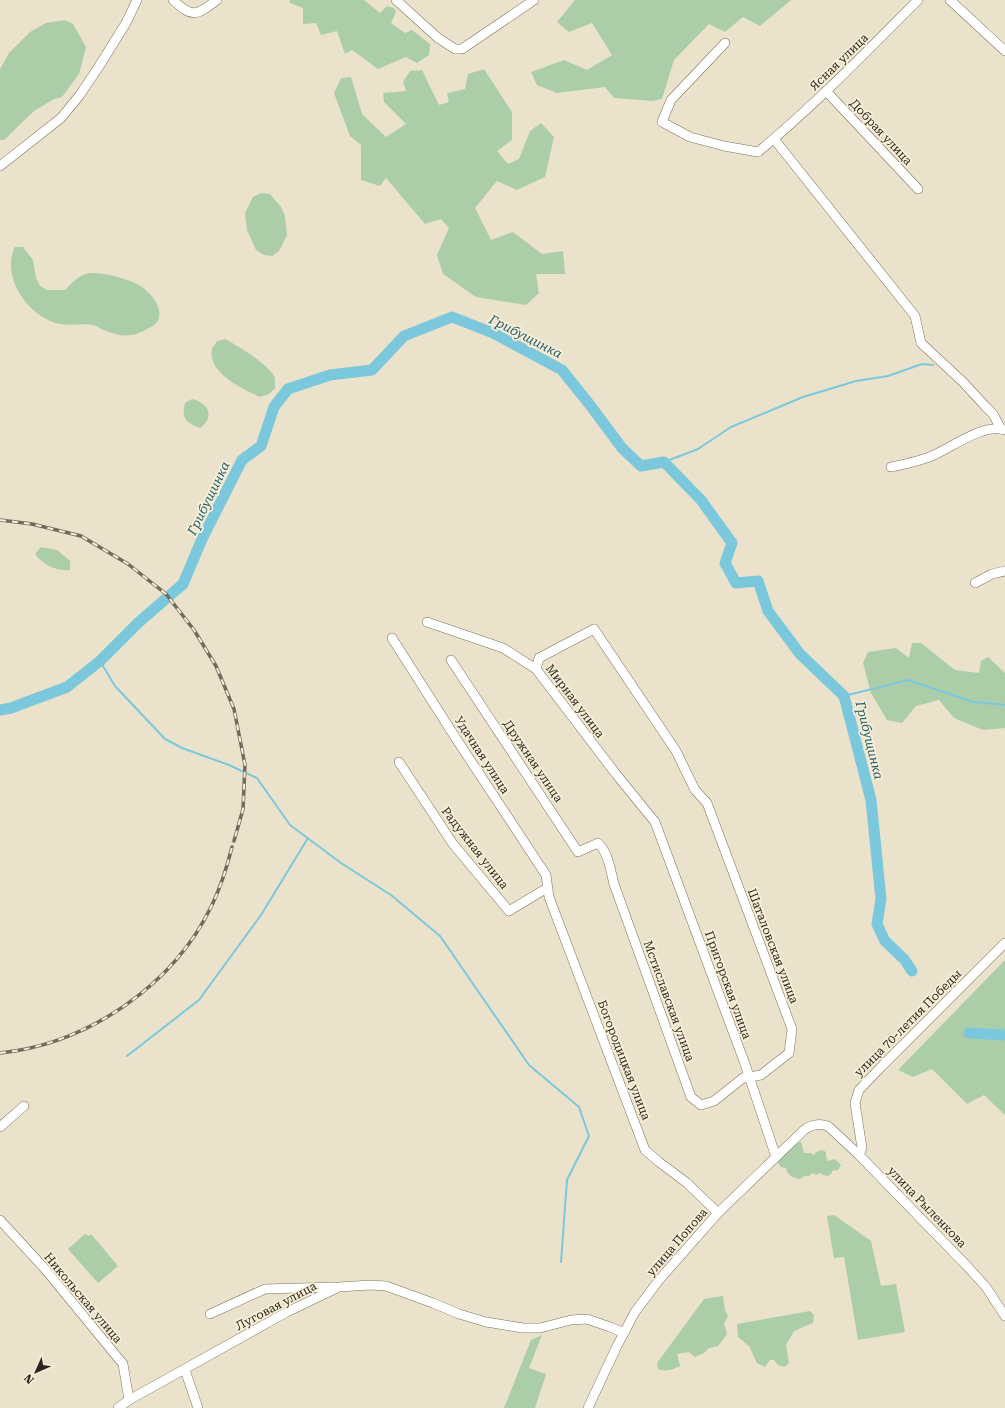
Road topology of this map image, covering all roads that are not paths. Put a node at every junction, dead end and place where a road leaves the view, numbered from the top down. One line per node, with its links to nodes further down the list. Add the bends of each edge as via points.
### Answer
1 (137, 0): 12 (street, via 98,68 61,118)
2 (174, 0): 3 (street, via 188,12 201,12)
3 (217, 0)
4 (396, 0): 5 (street, via 438,38 455,49 462,49)
5 (534, 0)
6 (918, 0): 10 (street, Ясная улица)
7 (950, 0): 9 (street)
8 (725, 43): 11 (street, Ясная улица, via 671,100 662,122 690,137 758,152)
9 (1005, 51)
10 (826, 91): 11 (street, Ясная улица); 13 (street, Добрая улица)
11 (774, 139): 14 (street, via 915,316 921,343 963,382 993,414)
12 (0, 166)
13 (918, 189)
14 (1003, 430): 15 (street, via 977,433 936,455)
15 (891, 467)
16 (1005, 571): 17 (street, via 992,574)
17 (975, 583)
18 (427, 622): 21 (street, Мирная улица, via 503,648)
19 (392, 638): 25 (street, Удачная улица, via 546,875)
20 (451, 660): 24 (street, Дружная улица, via 578,852 598,842)
21 (536, 669): 23 (street, Мирная улица); 27 (street, Шаталовская улица, via 539,658 594,629 676,751 695,790 707,803 792,1028 790,1053 761,1075)
22 (399, 762): 25 (street, Радужная улица, via 454,844 509,911)
23 (655, 822): 27 (street, Пригорская улица)
24 (603, 848): 27 (street, Мстиславская улица, via 691,1097 701,1105 714,1101 743,1078)
25 (547, 888): 33 (street, Богородицкая улица, via 645,1150 687,1183)
26 (1005, 943): 31 (street, улица 70-летия Победы, via 859,1090 855,1103 862,1148)
27 (750, 1078): 32 (street, Пригорская улица)
28 (24, 1106): 30 (street)
29 (822, 1124): 31 (street, улица Рыленкова, via 834,1130); 32 (street, улица Попова, via 810,1126)
30 (0, 1128)
31 (859, 1155): 37 (street, улица Рыленкова, via 986,1287)
32 (776, 1157): 33 (street, улица Попова)
33 (718, 1213): 38 (street, улица Попова, via 659,1280 635,1312)
34 (0, 1220): 40 (street, Никольская улица, via 45,1269 123,1364)
35 (339, 1287): 36 (street, via 265,1288); 38 (street, Луговая улица, via 386,1286 459,1314 486,1322 523,1328 587,1320); 39 (street, Луговая улица, via 287,1312)
36 (210, 1314)
37 (1005, 1316)
38 (624, 1333): 43 (street, улица Попова)
39 (185, 1370): 40 (street, Луговая улица); 42 (street)
40 (129, 1400): 41 (street, Луговая улица)
41 (118, 1408)
42 (198, 1408)
43 (588, 1408)

